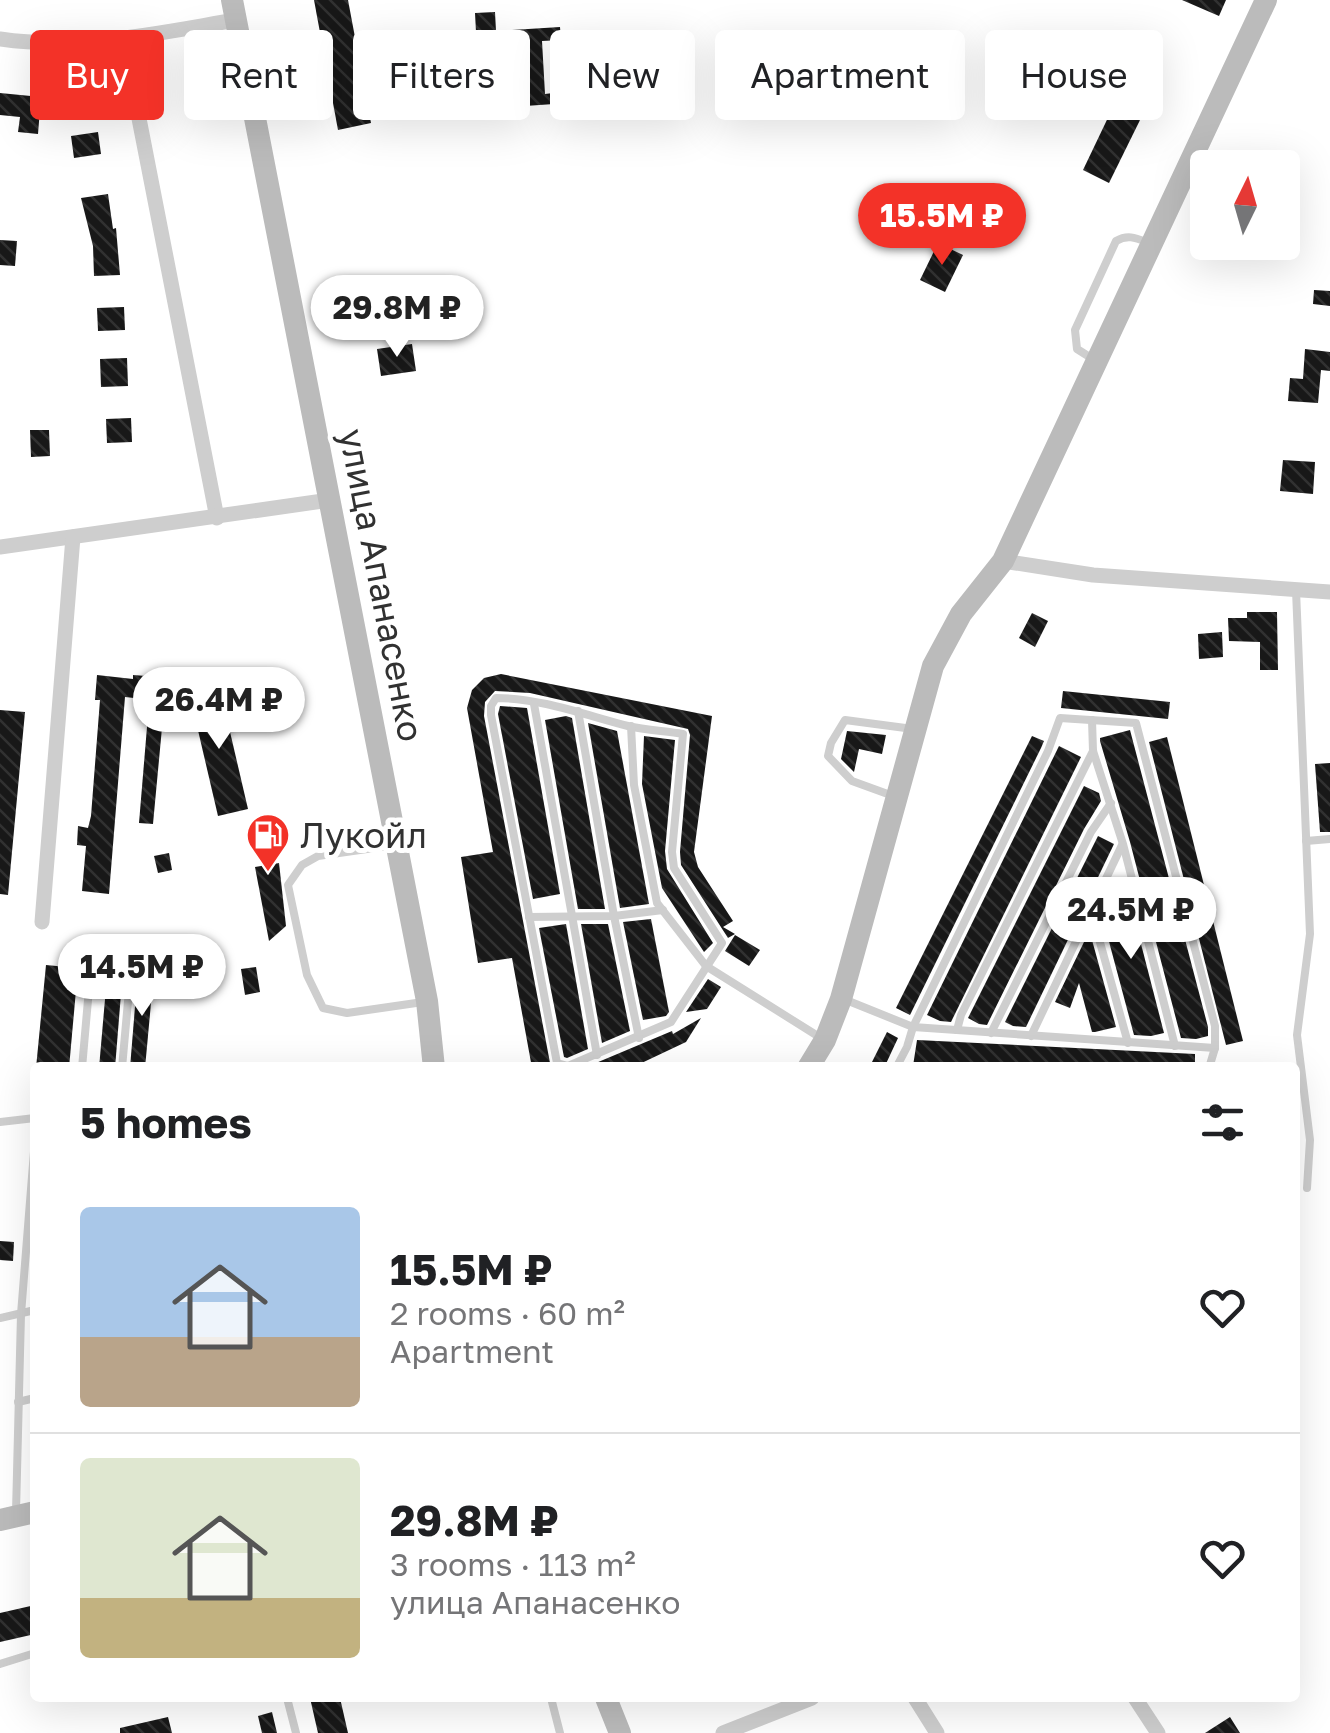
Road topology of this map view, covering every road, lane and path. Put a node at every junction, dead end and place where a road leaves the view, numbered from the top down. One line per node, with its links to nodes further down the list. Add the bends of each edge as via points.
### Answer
1 (1266, 0): 7 (main road)
2 (234, 10): 3 (street); 9 (main road, улица Апанасенко)
3 (157, 30)
4 (0, 39): 5 (street)
5 (30, 43)
6 (139, 120): 10 (street)
7 (1153, 244): 8 (main road); 8 (lane, via 1116,240 1073,340)
8 (1098, 362): 13 (main road)
9 (330, 500): 10 (street); 26 (main road, улица Апанасенко)
10 (217, 518): 11 (street)
11 (73, 536): 12 (street); 33 (street)
12 (0, 548)
13 (1003, 561): 14 (street); 20 (main road, via 961,614 933,666)
14 (1296, 590): 15 (street); 25 (lane)
15 (1330, 592)
16 (534, 704): 17 (lane); 30 (lane); 32 (lane, via 496,698 490,706)
17 (578, 711): 19 (lane); 31 (lane)
18 (1092, 720): 21 (lane); 39 (lane, via 1060,718); 47 (lane, via 1136,723 1215,1026)
19 (631, 726): 28 (lane, via 644,843); 35 (lane, via 683,734 672,852 674,868 722,943)
20 (914, 729): 22 (main road); 22 (lane, via 845,720 831,743 828,756 852,781)
21 (1093, 751): 23 (lane); 40 (lane)
22 (898, 798): 37 (main road)
23 (1111, 804): 27 (lane); 41 (lane)
24 (1330, 839): 25 (lane)
25 (1306, 840): 59 (lane, via 1310,934 1298,1034 1310,1140)
26 (397, 844): 38 (main road, улица Апанасенко); 38 (lane, via 318,856 288,885 307,975 323,1008 347,1013)
27 (1122, 844): 29 (lane); 46 (lane)
28 (663, 910): 31 (lane); 35 (lane)
29 (1090, 910): 42 (lane); 45 (lane)
30 (570, 916): 31 (lane); 32 (lane); 48 (lane)
31 (614, 916): 43 (lane)
32 (529, 917): 52 (lane)
33 (42, 922)
34 (91, 966): 49 (lane)
35 (706, 966): 43 (lane, via 672,1022); 44 (lane)
36 (131, 968): 50 (lane)
37 (841, 999): 39 (lane); 44 (main road)
38 (428, 1002): 51 (main road, улица Апанасенко)
39 (913, 1027): 40 (lane); 55 (lane)
40 (957, 1030): 41 (lane)
41 (991, 1032): 42 (lane)
42 (1032, 1036): 45 (lane)
43 (639, 1038): 48 (lane)
44 (825, 1040): 54 (main road)
45 (1128, 1043): 46 (lane)
46 (1175, 1046): 47 (lane)
47 (1215, 1048): 56 (lane)
48 (597, 1055): 53 (lane)
49 (83, 1062)
50 (123, 1062)
51 (433, 1062)
52 (556, 1062)
53 (579, 1062)
54 (812, 1062)
55 (899, 1062)
56 (1211, 1062)
57 (30, 1119): 58 (lane)
58 (0, 1122)
59 (1307, 1188)
60 (30, 1202): 62 (lane)
61 (30, 1311): 62 (lane)
62 (21, 1314): 63 (lane); 65 (lane)
63 (0, 1318)
64 (30, 1399): 65 (lane)
65 (18, 1402): 66 (lane)
66 (17, 1516)
67 (30, 1655): 68 (lane)
68 (0, 1664)
69 (288, 1702): 75 (lane)
70 (552, 1702): 76 (lane)
71 (608, 1702): 77 (main road)
72 (802, 1702): 78 (street)
73 (918, 1702): 79 (street)
74 (1138, 1702): 80 (street)
75 (296, 1733)
76 (560, 1733)
77 (620, 1733)
78 (723, 1733)
79 (937, 1733)
80 (1158, 1733)

